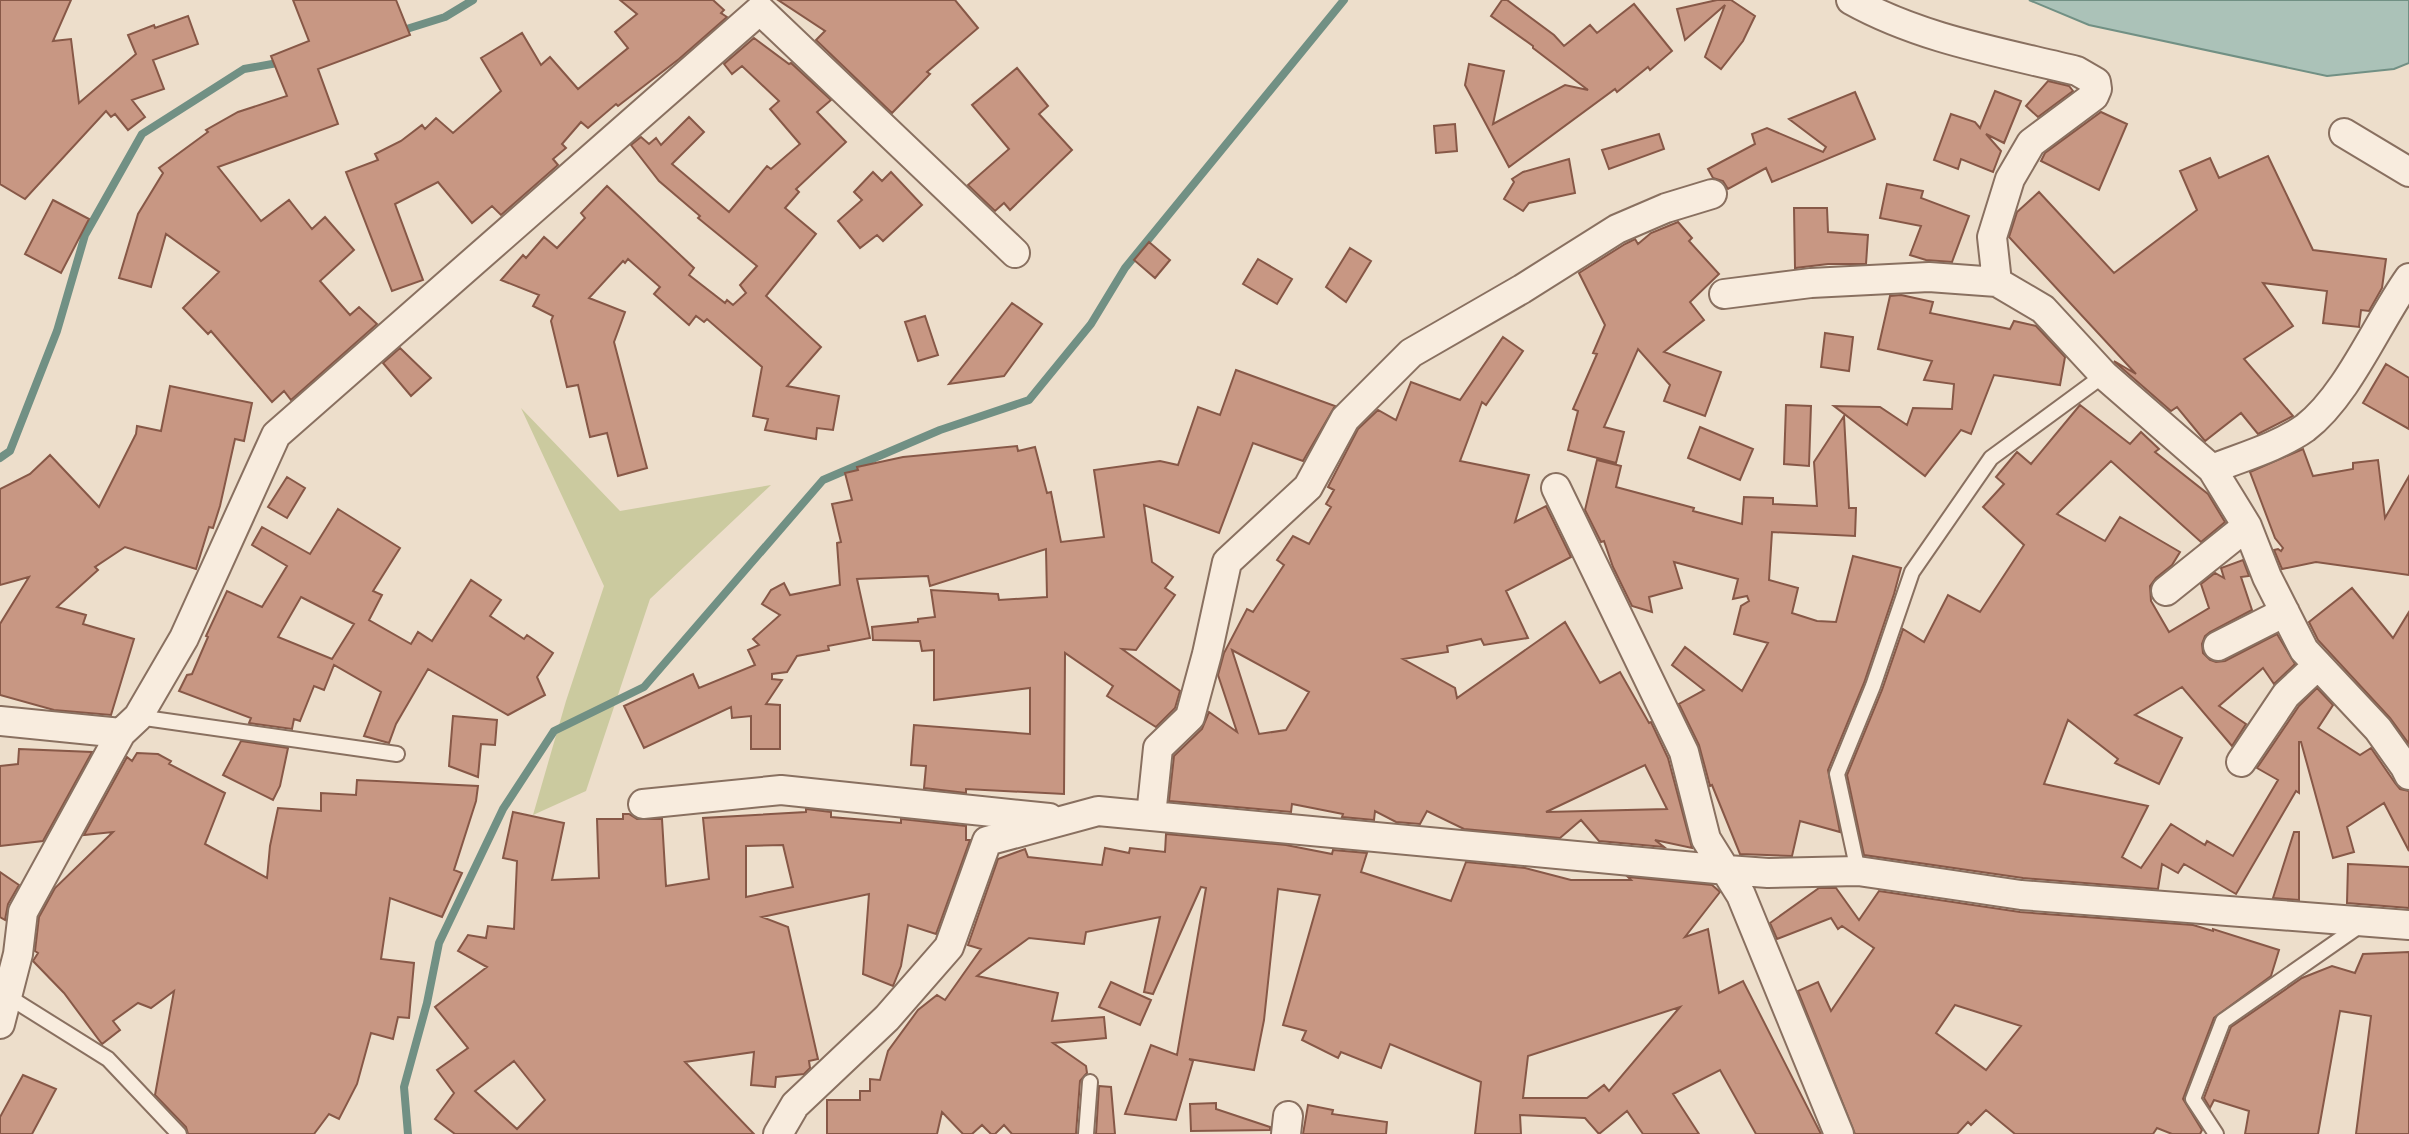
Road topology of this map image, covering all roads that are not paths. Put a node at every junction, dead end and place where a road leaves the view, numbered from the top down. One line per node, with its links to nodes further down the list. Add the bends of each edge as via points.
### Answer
1 (1851, 0): 7 (street, via 1936,37 2077,71 2096,82 2094,96 2031,143 2010,179 1992,237)
2 (2344, 132): 3 (street)
3 (2409, 172)
4 (1712, 194): 23 (street, via 1617,229 1411,353 1345,419 1308,486 1227,562 1190,717 1158,748)
5 (1015, 253): 18 (street, via 760,10 276,435 184,638)
6 (2409, 278): 10 (street, via 2325,410 2274,444)
7 (1997, 282): 8 (street, via 1929,276); 9 (street, via 2043,309)
8 (1724, 294)
9 (2104, 375): 10 (street); 26 (lane, via 1991,458 1912,572 1837,774)
10 (2211, 469): 12 (street)
11 (1556, 488): 25 (street, via 1684,752 1706,839)
12 (2248, 526): 13 (street); 14 (street)
13 (2166, 591)
14 (2285, 612): 15 (street); 16 (street, via 2304,650)
15 (2218, 646)
16 (2318, 665): 20 (street, via 2286,695); 21 (street, via 2378,729)
17 (0, 721): 18 (street)
18 (130, 725): 19 (lane); 29 (street, via 23,912 18,954)
19 (397, 754)
20 (2241, 762)
21 (2409, 775)
22 (643, 804): 24 (street, via 781,790)
23 (1151, 816): 24 (street, via 1098,811); 25 (street)
24 (1066, 820): 33 (street, via 987,841 949,947 887,1018 795,1105)
25 (1727, 870): 26 (street); 35 (street)
26 (1858, 871): 27 (street, via 2021,895)
27 (2367, 921): 28 (street); 36 (lane, via 2223,1021 2193,1099)
28 (2409, 925)
29 (4, 993): 30 (street); 32 (lane, via 108,1059)
30 (0, 1024)
31 (1090, 1082): 34 (lane)
32 (179, 1134)
33 (778, 1134)
34 (1086, 1134)
35 (1839, 1134)
36 (2216, 1134)

